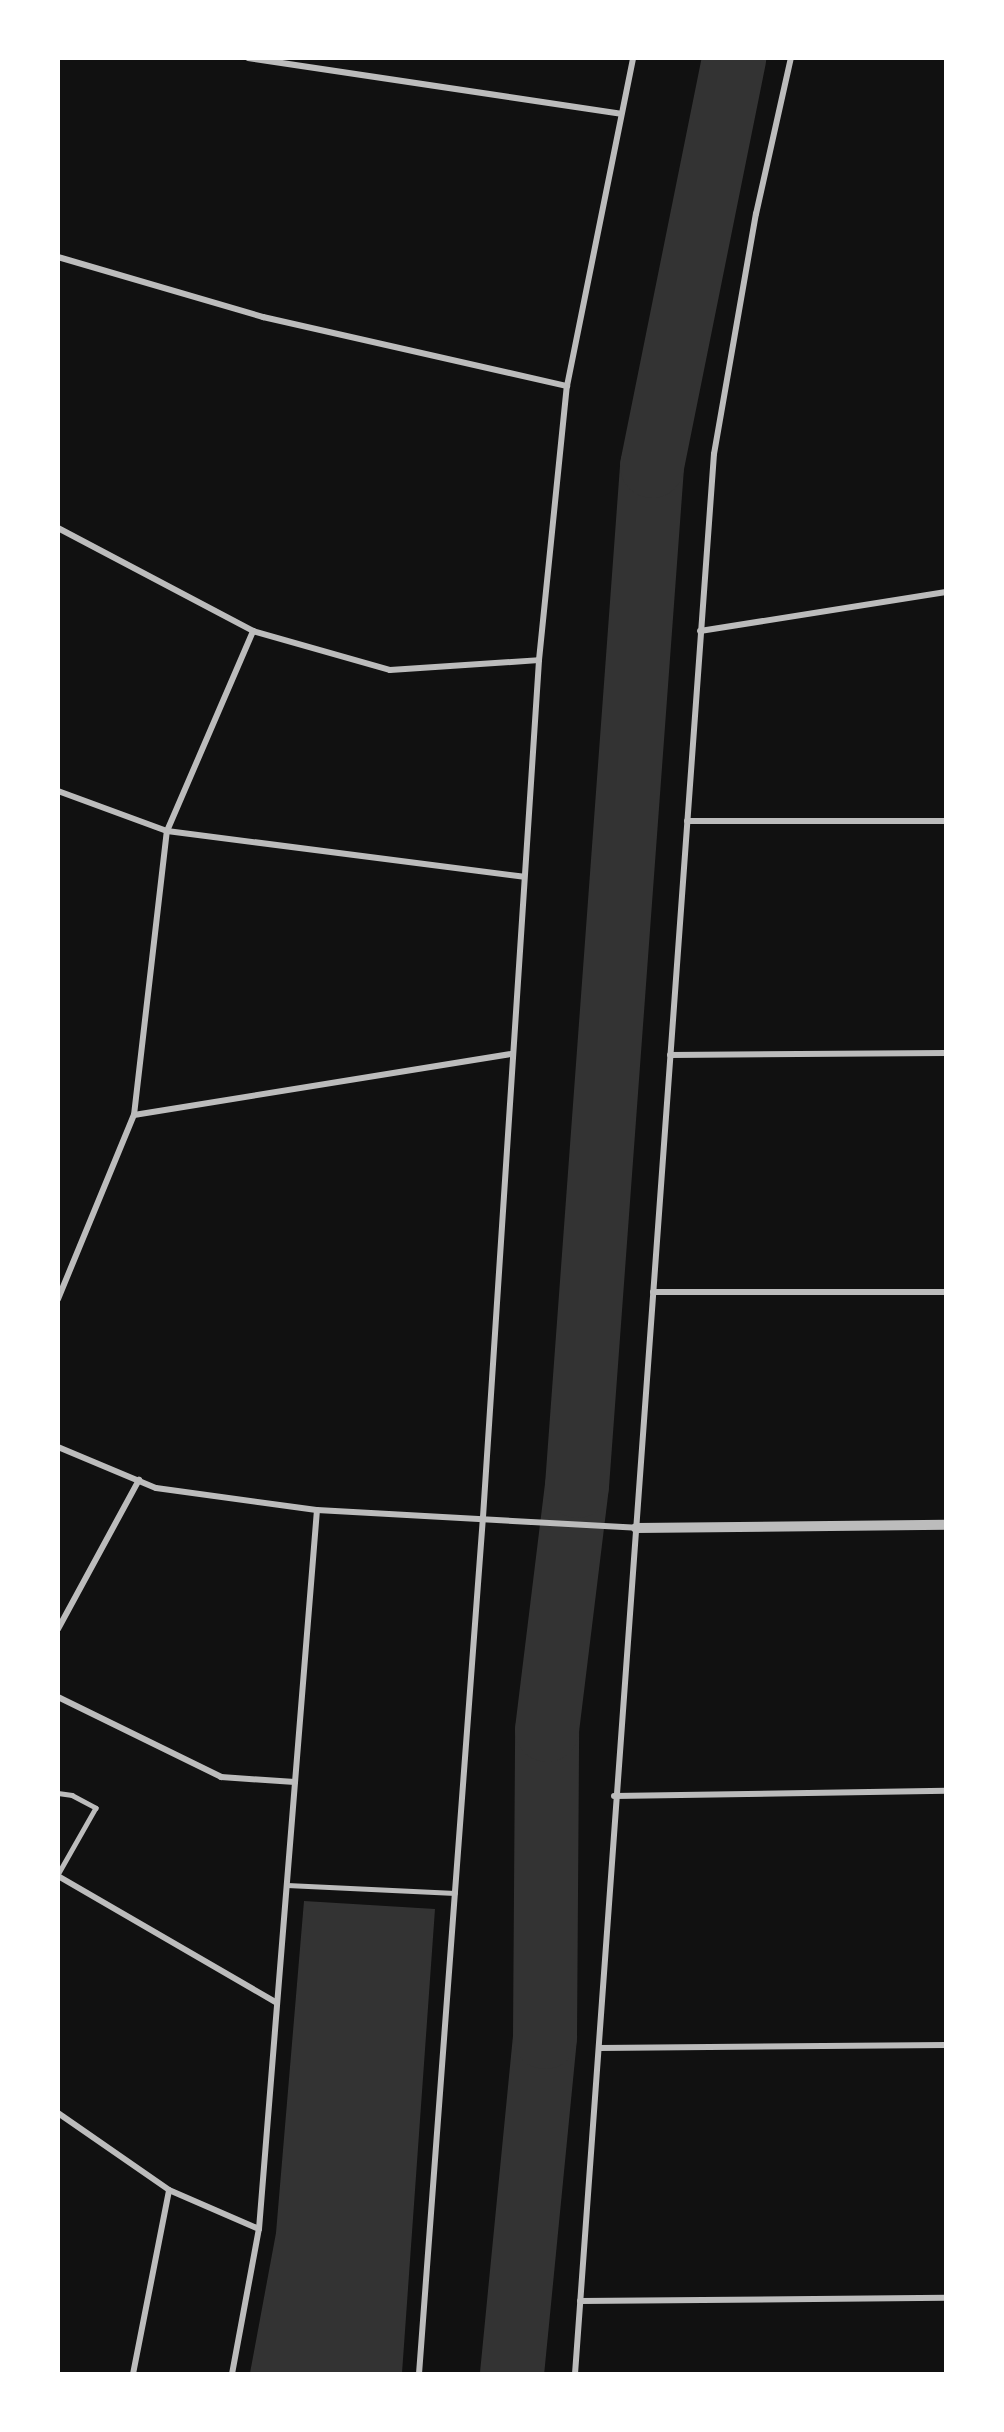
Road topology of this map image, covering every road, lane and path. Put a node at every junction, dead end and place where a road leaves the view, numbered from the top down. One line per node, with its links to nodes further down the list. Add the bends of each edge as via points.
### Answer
1 (248, 58): 4 (street)
2 (633, 58): 4 (street)
3 (791, 58): 10 (street, via 756,214 714,454)
4 (621, 114): 6 (street)
5 (58, 257): 6 (street, via 263,317)
6 (567, 386): 11 (street)
7 (58, 528): 9 (street)
8 (945, 592): 10 (street)
9 (253, 631): 11 (street, via 390,670); 15 (street)
10 (700, 631): 13 (street)
11 (539, 660): 16 (street)
12 (59, 794): 15 (street)
13 (687, 820): 14 (street); 19 (street)
14 (945, 821)
15 (166, 831): 16 (street); 20 (street)
16 (524, 877): 18 (street)
17 (945, 1053): 19 (street)
18 (512, 1054): 20 (street); 27 (street)
19 (670, 1055): 21 (street)
20 (134, 1115): 23 (street)
21 (653, 1292): 22 (street); 29 (street)
22 (945, 1292)
23 (58, 1299)
24 (58, 1447): 25 (street)
25 (139, 1480): 26 (street, via 156,1488); 30 (street)
26 (317, 1510): 27 (street); 32 (street)
27 (483, 1517): 29 (street); 38 (street)
28 (945, 1525): 29 (street)
29 (636, 1528): 35 (street)
30 (58, 1629)
31 (58, 1696): 32 (street, via 221,1777)
32 (295, 1782): 37 (street)
33 (945, 1791): 35 (street)
34 (58, 1793): 36 (lane, via 72,1795 96,1809)
35 (614, 1796): 41 (street)
36 (58, 1875): 39 (street)
37 (287, 1885): 38 (lane); 39 (street)
38 (455, 1893): 49 (street)
39 (277, 2003): 44 (street)
40 (945, 2045): 41 (street)
41 (599, 2048): 46 (street)
42 (58, 2113): 43 (street)
43 (169, 2190): 44 (street); 47 (street)
44 (259, 2229): 48 (street)
45 (945, 2298): 46 (street)
46 (580, 2301): 50 (street)
47 (133, 2373)
48 (232, 2373)
49 (419, 2373)
50 (575, 2373)

